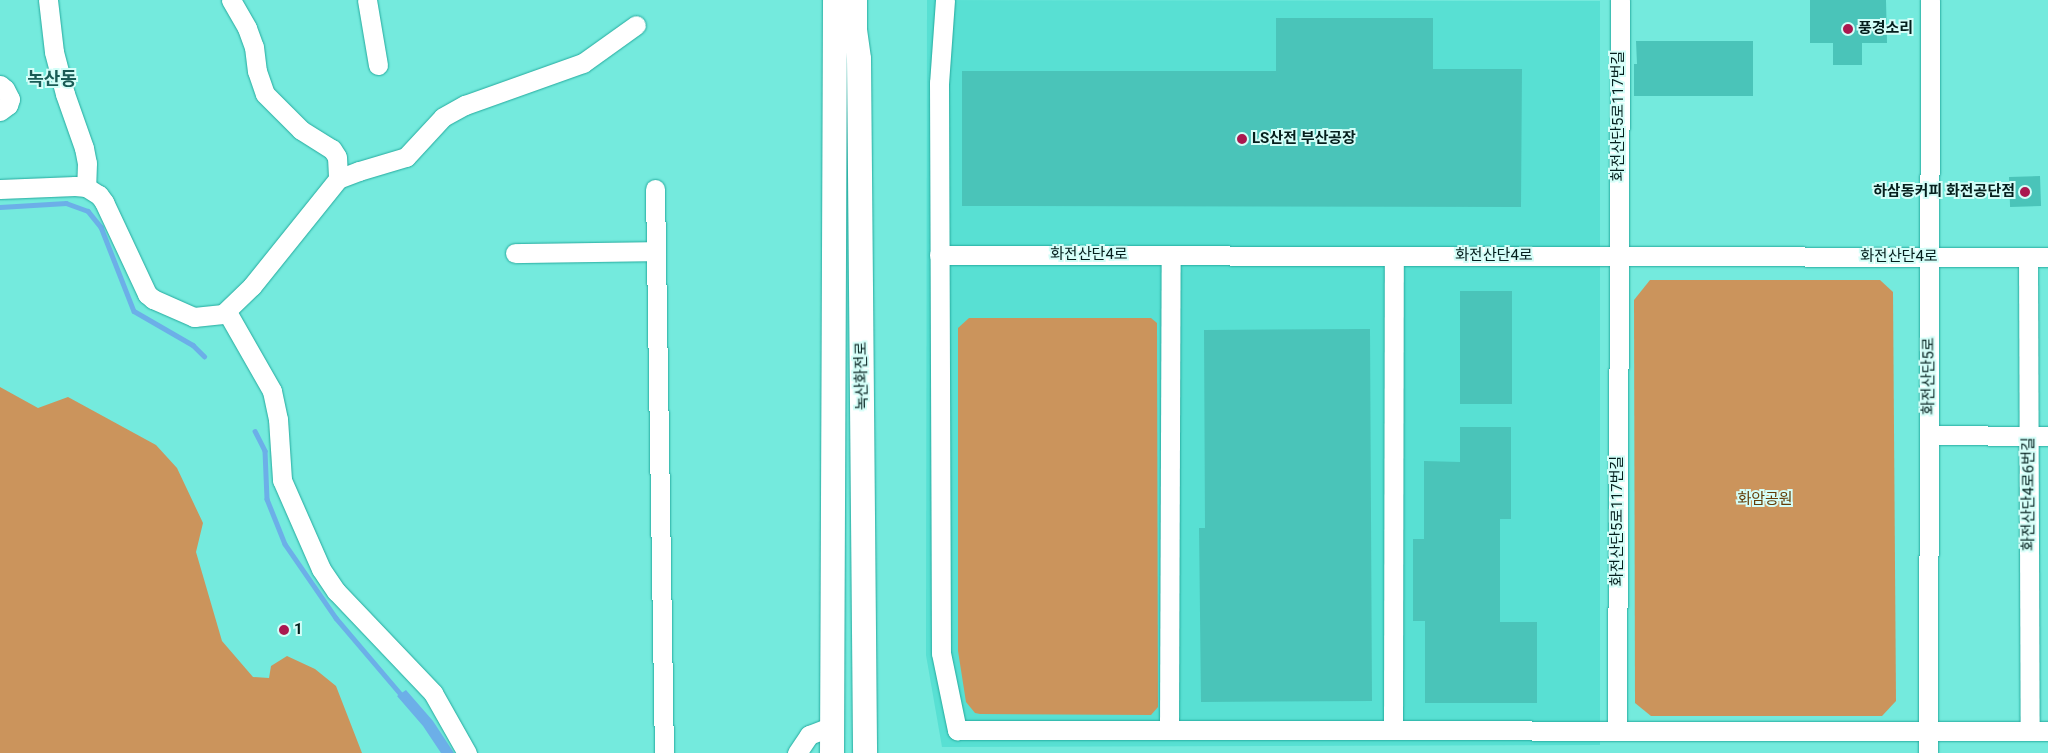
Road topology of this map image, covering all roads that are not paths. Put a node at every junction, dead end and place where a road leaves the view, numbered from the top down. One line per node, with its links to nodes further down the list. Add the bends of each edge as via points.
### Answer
1 (48, 0): 18 (street, via 54,52 84,148)
2 (231, 0): 17 (street, via 254,47 257,71 265,94 301,130 332,149 337,157)
3 (367, 0): 13 (street)
4 (818, 0): 15 (main road)
5 (835, 0): 15 (main road, 녹산화전로)
6 (855, 0): 12 (main road, 녹산화전로)
7 (872, 0): 12 (main road)
8 (945, 0): 23 (street, via 939,83)
9 (1620, 0): 26 (street, 화전산단5로117번길)
10 (1930, 0): 27 (street, 화전산단5로)
11 (636, 25): 17 (street, via 583,63 465,105 443,117 406,158 359,170)
12 (859, 59): 44 (main road, 녹산화전로)
13 (378, 65)
14 (0, 85): 16 (street, via 10,99)
15 (834, 102): 34 (main road, 녹산화전로)
16 (0, 111)
17 (338, 180): 30 (street)
18 (86, 187): 19 (street); 30 (street, via 104,202 152,299 194,317)
19 (0, 188)
20 (654, 189): 21 (street)
21 (656, 251): 22 (street); 41 (street)
22 (516, 253)
23 (939, 254): 24 (street, 화전산단4로); 35 (street, via 941,653 957,730)
24 (1170, 255): 25 (street, 화전산단4로); 35 (street)
25 (1394, 256): 26 (street, 화전산단4로); 36 (street)
26 (1619, 256): 27 (street, 화전산단4로); 37 (street, 화전산단5로117번길)
27 (1929, 257): 28 (street, 화전산단4로); 31 (street, 화전산단5로)
28 (2028, 257): 29 (street, 화전산단4로); 32 (street, 화전산단4로6번길)
29 (2048, 257)
30 (227, 312): 40 (street, via 272,391 278,419 282,480 321,569 336,592 433,693)
31 (1929, 435): 32 (street); 38 (street, 화전산단5로)
32 (2029, 436): 33 (street); 39 (street, 화전산단4로6번길)
33 (2048, 436)
34 (832, 726): 42 (street, via 809,734); 43 (main road, 녹산화전로)
35 (1169, 730): 36 (street)
36 (1393, 730): 37 (street)
37 (1617, 730): 38 (street)
38 (1928, 731): 39 (street); 45 (street, 화전산단5로)
39 (2039, 731)
40 (467, 753)
41 (664, 753)
42 (797, 753)
43 (832, 753)
44 (866, 753)
45 (1928, 753)

